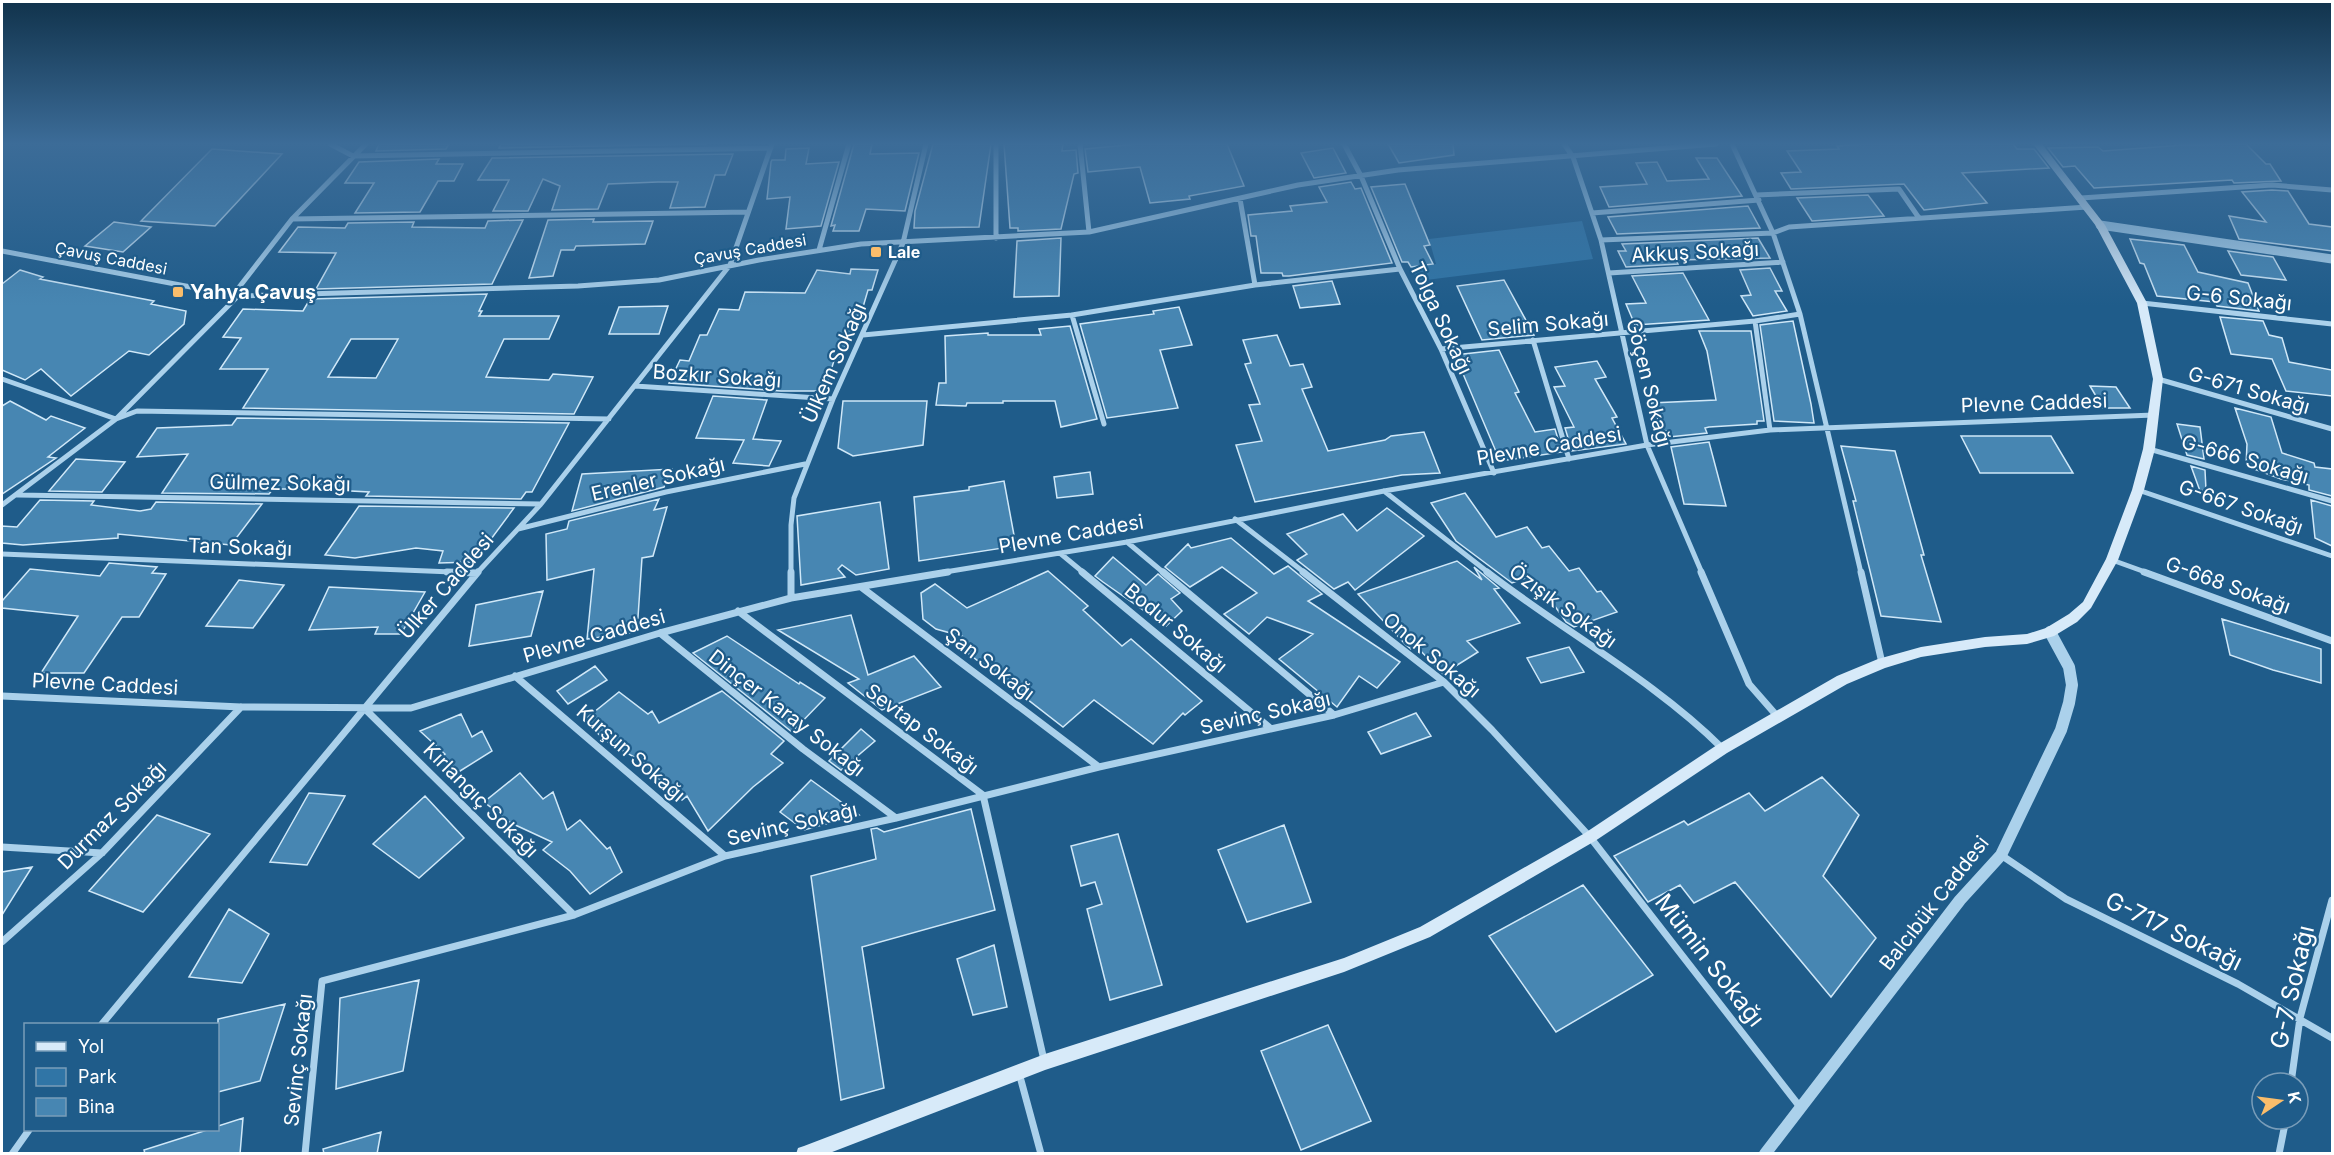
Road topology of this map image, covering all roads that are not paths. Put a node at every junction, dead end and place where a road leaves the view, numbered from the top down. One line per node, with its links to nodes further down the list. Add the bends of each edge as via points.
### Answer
1 (1758, 197): 23 (street)
2 (312, 198): 20 (street)
3 (753, 198): 17 (street, Ülker Caddesi)
4 (834, 198): 27 (street)
5 (913, 198): 26 (street, Ülkem Sokağı)
6 (996, 198): 24 (street)
7 (1086, 198): 22 (street)
8 (1248, 198): 15 (street, Çavuş Caddesi)
9 (1371, 198): 32 (street, Tolga Sokağı)
10 (1587, 198): 18 (street, Göçen Sokağı)
11 (1749, 198): 18 (street)
12 (1905, 198): 19 (street)
13 (2081, 198): 16 (main road)
14 (2129, 198): 16 (street)
15 (1240, 200): 22 (street, Çavuş Caddesi); 34 (street)
16 (2084, 202): 19 (street); 21 (main road)
17 (748, 212): 20 (street); 31 (street, Ülker Caddesi)
18 (1592, 213): 25 (street, Göçen Sokağı)
19 (1919, 218): 23 (street, via 1789,227)
20 (292, 219): 35 (street)
21 (2100, 225): 29 (street); 36 (main road)
22 (1089, 232): 24 (street, Çavuş Caddesi)
23 (1773, 233): 25 (street); 30 (street)
24 (996, 238): 26 (street, Çavuş Caddesi)
25 (1601, 240): 33 (street, Göçen Sokağı)
26 (903, 243): 27 (street, Çavuş Caddesi); 42 (street, Ülkem Sokağı)
27 (819, 250): 31 (street, Çavuş Caddesi)
28 (2, 251): 35 (street, Çavuş Caddesi)
29 (2332, 259)
30 (1783, 262): 33 (street, Akkuş Sokağı); 37 (street)
31 (730, 265): 35 (street, Çavuş Caddesi, via 659,280 578,286); 47 (street, Ülker Caddesi)
32 (1401, 268): 34 (street); 44 (street, Tolga Sokağı)
33 (1609, 273): 41 (street, Göçen Sokağı)
34 (1255, 285): 38 (street)
35 (236, 296): 50 (street)
36 (2142, 303): 40 (street, G-6 Sokağı); 46 (main road)
37 (1800, 314): 39 (street, Selim Sokağı); 53 (street)
38 (1072, 315): 42 (street); 52 (street)
39 (1755, 321): 41 (street, Selim Sokağı); 55 (street)
40 (2332, 324)
41 (1620, 332): 43 (street, Selim Sokağı); 56 (street, Göçen Sokağı)
42 (863, 335): 48 (street, Ülkem Sokağı)
43 (1533, 340): 44 (street, Selim Sokağı); 58 (street)
44 (1441, 349): 60 (street, Tolga Sokağı)
45 (2, 379): 50 (street)
46 (2158, 379): 49 (main road); 54 (street, G-671 Sokağı)
47 (635, 386): 48 (street, Bozkır Sokağı); 51 (street, Ülker Caddesi)
48 (833, 399): 59 (street, Ülkem Sokağı)
49 (2155, 415): 53 (street, Plevne Caddesi); 57 (main road)
50 (116, 419): 51 (street, via 137,411); 63 (street)
51 (609, 419): 65 (street, Ülker Caddesi)
52 (1104, 424)
53 (1827, 427): 55 (street, Plevne Caddesi); 81 (street)
54 (2332, 429)
55 (1770, 430): 56 (street, Plevne Caddesi)
56 (1647, 445): 58 (street, Plevne Caddesi); 88 (street, Göçen Sokağı, via 1749,684)
57 (2149, 449): 61 (main road); 64 (street, G-666 Sokağı)
58 (1569, 459): 60 (street, Plevne Caddesi)
59 (806, 464): 68 (street, Erenler Sokağı, via 666,492); 76 (street, Ülkem Sokağı, via 794,498)
60 (1494, 473): 62 (street, Plevne Caddesi)
61 (2138, 489): 72 (street, G-667 Sokağı); 73 (main road)
62 (1384, 491): 67 (street, Plevne Caddesi); 90 (street, Özışık Sokağı, via 1526,602 1691,717)
63 (18, 495): 65 (street, Gülmez Sokağı); 66 (street)
64 (2332, 501)
65 (541, 504): 68 (street, Ülker Caddesi)
66 (2, 505)
67 (1234, 519): 69 (street, Plevne Caddesi); 83 (street, Onok Sokağı)
68 (518, 529): 74 (street, Ülker Caddesi)
69 (1126, 542): 71 (street, Plevne Caddesi); 87 (street)
70 (2, 554): 74 (street, Tan Sokağı)
71 (1061, 554): 75 (street, Plevne Caddesi); 89 (street, Bodur Sokağı)
72 (2332, 556)
73 (2112, 560): 78 (main road, via 2087,605); 80 (street, G-668 Sokağı)
74 (477, 573): 86 (street, Ülker Caddesi)
75 (861, 587): 76 (street, Plevne Caddesi); 91 (street, Şan Sokağı)
76 (791, 598): 77 (street, Plevne Caddesi)
77 (738, 611): 79 (street, Plevne Caddesi); 92 (street, Sevtap Sokağı)
78 (2050, 632): 81 (main road, via 2027,639 1921,652); 97 (street, Balcıbük Caddesi, via 2069,667 2069,703 2061,730)
79 (660, 633): 82 (street, Plevne Caddesi); 93 (street, Dinçer Karay Sokağı, via 803,749)
80 (2332, 640)
81 (1882, 663): 88 (main road)
82 (515, 676): 86 (street, Plevne Caddesi, via 411,708); 98 (street, Kurşun Sokağı)
83 (1444, 682): 87 (street, Sevinç Sokağı); 94 (street, Onok Sokağı)
84 (2, 696): 85 (street, Plevne Caddesi)
85 (241, 707): 86 (street, Plevne Caddesi); 96 (street, Durmaz Sokağı)
86 (364, 708): 100 (street, Kırlangıç Sokağı); 103 (street, Ülker Caddesi)
87 (1334, 715): 89 (street, Sevinç Sokağı)
88 (1777, 716): 90 (main road)
89 (1270, 728): 91 (street, Sevinç Sokağı)
90 (1722, 749): 94 (main road)
91 (1099, 767): 92 (street, Sevinç Sokağı)
92 (983, 795): 93 (street, Sevinç Sokağı); 105 (street, Sevtap Sokağı)
93 (896, 818): 98 (street, Sevinç Sokağı)
94 (1590, 837): 105 (main road, via 1425,932 1344,965); 108 (street, Mümin Sokağı)
95 (2, 846): 96 (street)
96 (102, 853): 101 (street, Durmaz Sokağı)
97 (2001, 855): 102 (street, G-717 Sokağı, via 2066,900); 108 (street, Balcıbük Caddesi, via 1960,900)
98 (725, 856): 100 (street, Sevinç Sokağı)
99 (2332, 900): 102 (street, G-7 Sokağı)
100 (574, 915): 112 (street, Sevinç Sokağı, via 322,981)
101 (2, 942)
102 (2300, 1018): 104 (street, G-717 Sokağı); 106 (street, G-7 Sokağı)
103 (103, 1023)
104 (2332, 1038)
105 (1045, 1062): 107 (main road)
106 (2293, 1071)
107 (1019, 1072): 113 (main road); 114 (street)
108 (1800, 1107): 115 (street, Balcıbük Caddesi)
109 (27, 1131): 111 (street)
110 (2284, 1131): 116 (street)
111 (12, 1154)
112 (305, 1154)
113 (804, 1154)
114 (1041, 1154)
115 (1766, 1154)
116 (2279, 1154)

